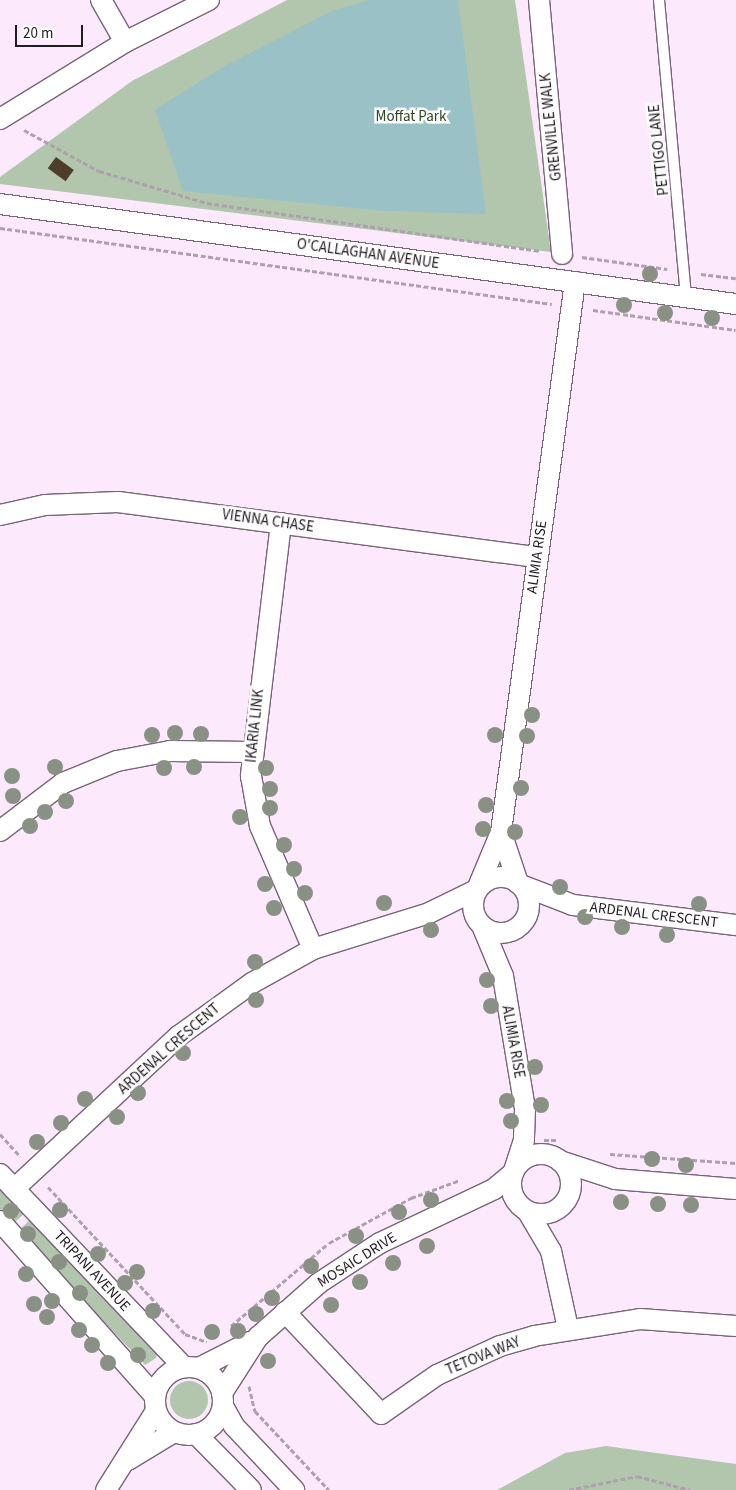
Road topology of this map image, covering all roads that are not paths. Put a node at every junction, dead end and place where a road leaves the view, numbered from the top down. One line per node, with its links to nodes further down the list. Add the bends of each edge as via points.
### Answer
1 (101, 0): 5 (street)
2 (209, 0): 5 (street)
3 (538, 0): 8 (street, GRENVILLE WALK)
4 (659, 0): 10 (lane, PETTIGO LANE)
5 (125, 42): 6 (street)
6 (5, 116)
7 (0, 204): 9 (street, O'CALLAGHAN AVENUE)
8 (562, 254)
9 (575, 282): 10 (street, O'CALLAGHAN AVENUE); 14 (street, ALIMIA RISE)
10 (686, 298): 11 (street, O'CALLAGHAN AVENUE)
11 (736, 304)
12 (0, 515): 13 (street, VIENNA CHASE, via 45,505 118,502)
13 (281, 523): 14 (street, VIENNA CHASE); 15 (street, IKARIA LINK)
14 (536, 557): 17 (street, ALIMIA RISE)
15 (251, 752): 16 (street, via 170,751 117,760 63,784); 25 (street, IKARIA LINK, via 260,826)
16 (0, 831)
17 (501, 832): 18 (street, ALIMIA RISE); 19 (street, ALIMIA RISE)
18 (520, 884): 19 (street, via 502,876); 20 (street, ARDENAL CRESCENT); 22 (street, via 529,902)
19 (477, 889): 21 (street, ARDENAL CRESCENT); 23 (street, via 472,908)
20 (573, 905): 22 (street, ARDENAL CRESCENT); 24 (street, ARDENAL CRESCENT)
21 (429, 913): 23 (street); 25 (street, ARDENAL CRESCENT)
22 (522, 924): 23 (street, via 500,934); 26 (street, ALIMIA RISE)
23 (481, 926): 26 (street, ALIMIA RISE)
24 (736, 926)
25 (313, 949): 32 (street, ARDENAL CRESCENT, via 217,1006)
26 (503, 976): 27 (street, ALIMIA RISE)
27 (525, 1109): 28 (street, ALIMIA RISE, via 544,1145); 29 (street, ALIMIA RISE, via 524,1140)
28 (559, 1160): 29 (street, via 538,1154); 31 (street); 35 (street, via 570,1179)
29 (513, 1171): 34 (street, MOSAIC DRIVE); 36 (street, via 512,1193)
30 (0, 1174): 32 (street, TRIPANI AVENUE)
31 (614, 1179): 33 (street); 35 (street)
32 (14, 1188): 43 (street, TRIPANI AVENUE)
33 (736, 1189)
34 (469, 1204): 36 (street, MOSAIC DRIVE); 39 (street, MOSAIC DRIVE, via 380,1244)
35 (562, 1204): 36 (street, via 543,1214); 38 (street)
36 (526, 1210): 38 (street)
37 (0, 1221): 45 (street)
38 (551, 1251): 41 (street)
39 (285, 1312): 41 (street, TETOVA WAY, via 381,1414 411,1391 469,1359); 42 (street, MOSAIC DRIVE)
40 (736, 1326): 41 (street, TETOVA WAY, via 640,1319)
41 (568, 1328)
42 (228, 1364): 43 (street); 44 (street, MOSAIC DRIVE)
43 (191, 1368): 44 (street, via 214,1378); 45 (street, via 165,1377)
44 (223, 1400): 47 (street, via 214,1424); 51 (street, via 234,1426)
45 (156, 1403): 46 (street); 48 (street)
46 (174, 1432): 47 (street); 48 (street)
47 (196, 1434): 50 (street)
48 (124, 1462): 49 (street)
49 (106, 1490)
50 (250, 1490)
51 (294, 1490)

